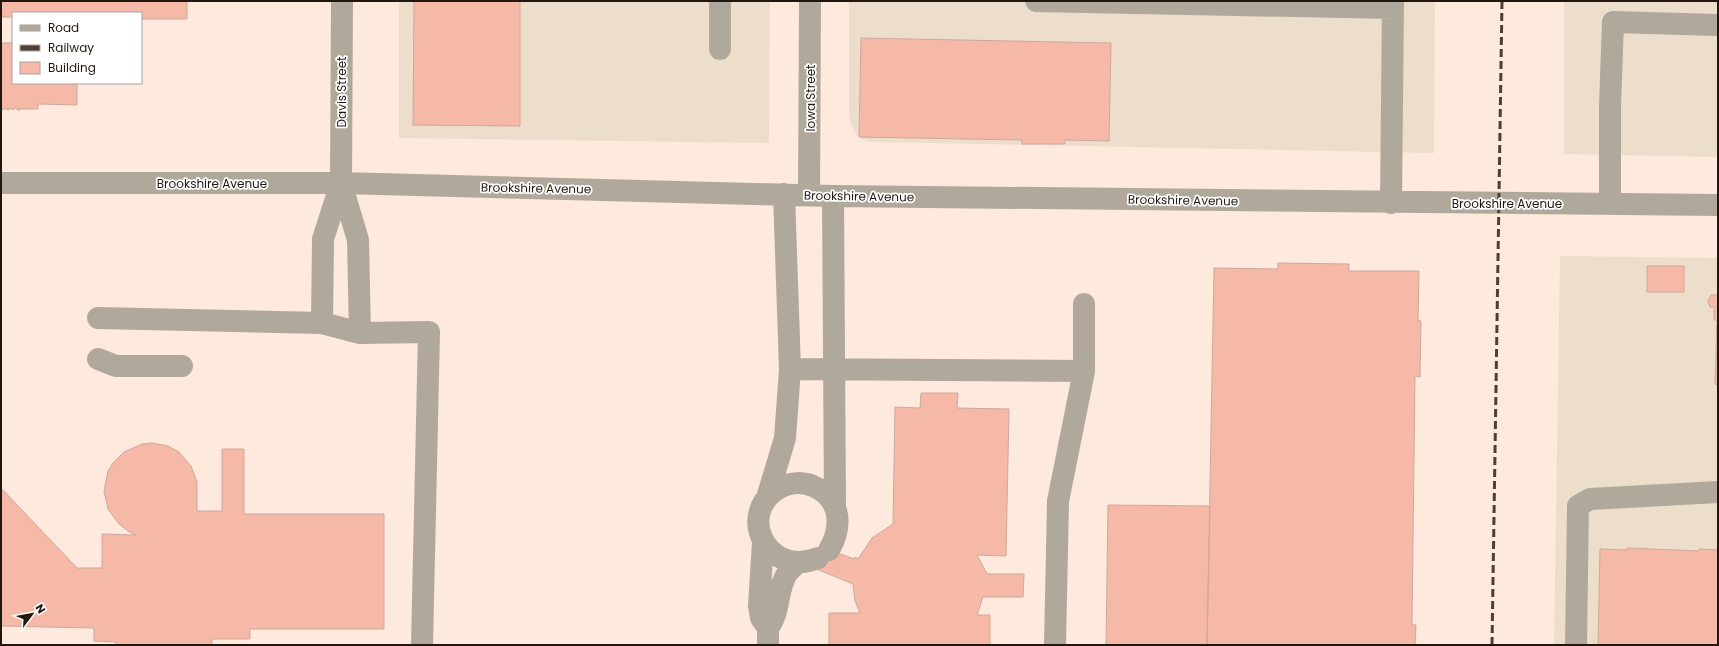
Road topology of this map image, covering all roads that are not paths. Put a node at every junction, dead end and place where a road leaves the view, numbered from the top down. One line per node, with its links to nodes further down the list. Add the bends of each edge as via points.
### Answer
1 (342, 1): 9 (street, Davis Street)
2 (720, 1): 7 (street)
3 (810, 1): 11 (street, Iowa Street)
4 (1036, 1): 5 (street)
5 (1393, 4): 13 (street)
6 (1718, 25): 14 (street, via 1613,22)
7 (720, 49)
8 (1, 183): 9 (street, Brookshire Avenue)
9 (341, 183): 10 (street, Brookshire Avenue); 18 (street, via 323,239); 19 (street, via 358,240)
10 (784, 194): 11 (street, Brookshire Avenue); 22 (street)
11 (810, 195): 12 (street, Brookshire Avenue)
12 (833, 196): 13 (street, Brookshire Avenue); 23 (street)
13 (1391, 203): 14 (street, Brookshire Avenue)
14 (1610, 203): 15 (street, Brookshire Avenue)
15 (1718, 205)
16 (1084, 304): 24 (street)
17 (98, 318): 18 (street)
18 (322, 323): 19 (street)
19 (360, 332): 31 (street, via 430,332)
20 (98, 359): 21 (street, via 116,366)
21 (182, 366)
22 (790, 369): 23 (street); 26 (street, via 785,438)
23 (835, 369): 24 (street); 27 (street)
24 (1084, 372): 32 (street, via 1058,501)
25 (1718, 492): 33 (street, via 1590,499 1578,506)
26 (767, 498): 27 (street, via 786,485 809,484 820,489); 28 (street, via 758,519)
27 (835, 506): 29 (street, via 838,529 835,540)
28 (763, 542): 29 (street, via 775,556 786,561); 30 (street, via 760,606 761,618)
29 (815, 557): 30 (street, via 788,573)
30 (768, 637)
31 (422, 645)
32 (1055, 645)
33 (1576, 645)

